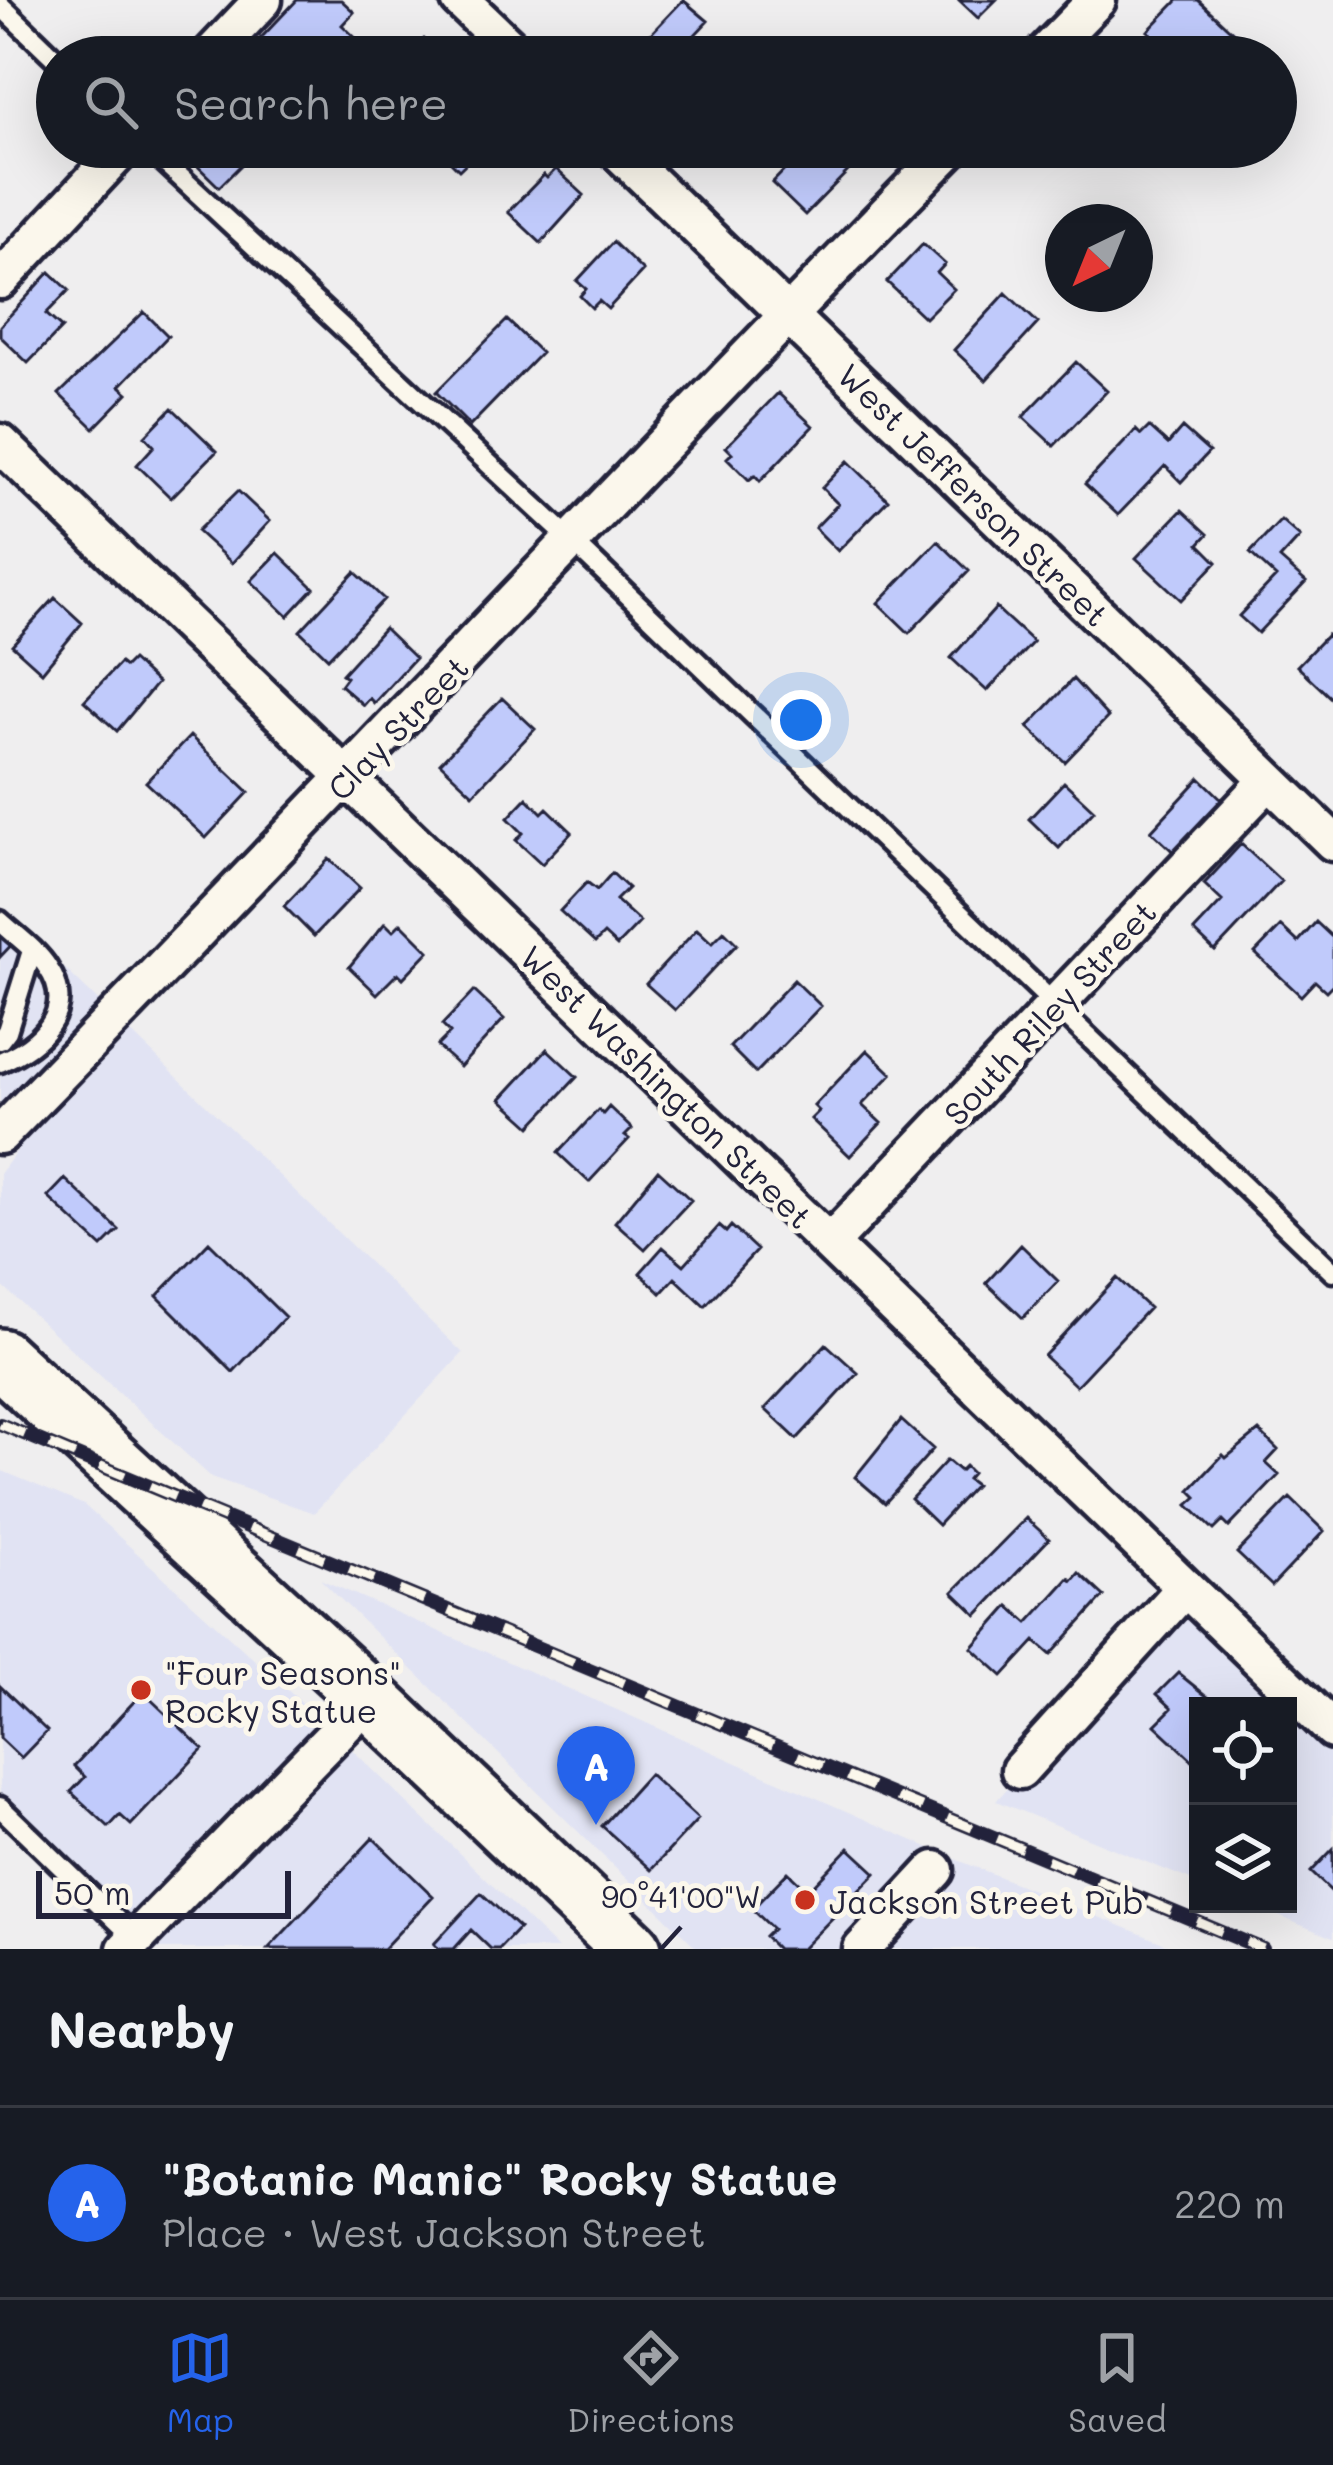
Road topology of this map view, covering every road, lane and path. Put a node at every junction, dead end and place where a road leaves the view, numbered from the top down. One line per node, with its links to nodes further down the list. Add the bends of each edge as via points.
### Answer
1 (263, 0): 5 (street)
2 (460, 0): 6 (street)
3 (1097, 0): 7 (street)
4 (0, 5): 8 (lane)
5 (229, 36)
6 (498, 36)
7 (1062, 36)
8 (36, 40)
9 (104, 168): 13 (street)
10 (171, 168): 16 (lane)
11 (636, 168): 14 (street, West Jefferson Street)
12 (931, 168): 14 (street, Clay Street)
13 (0, 280)
14 (788, 314): 16 (street, Clay Street); 18 (street, West Jefferson Street)
15 (0, 442): 17 (street, West Washington Street)
16 (573, 542): 17 (street, Clay Street); 22 (lane)
17 (348, 779): 25 (street, Clay Street); 26 (street, West Washington Street)
18 (1269, 780): 19 (street, West Jefferson Street); 22 (street, South Riley Street)
19 (1333, 842)
20 (0, 921): 21 (lane)
21 (32, 951): 23 (lane); 24 (lane, via 58,988 58,1012 45,1036)
22 (1055, 1005): 26 (street, South Riley Street); 27 (lane)
23 (0, 1040)
24 (0, 1062)
25 (4, 1124)
26 (830, 1244): 29 (street, West Washington Street)
27 (1333, 1272)
28 (0, 1358): 30 (main road)
29 (1185, 1588): 31 (street, West Washington Street); 32 (street)
30 (370, 1699): 35 (street); 36 (main road)
31 (1333, 1730)
32 (1020, 1770)
33 (0, 1807): 35 (lane)
34 (935, 1870): 37 (street)
35 (136, 1946)
36 (632, 1949)
37 (862, 1949)

